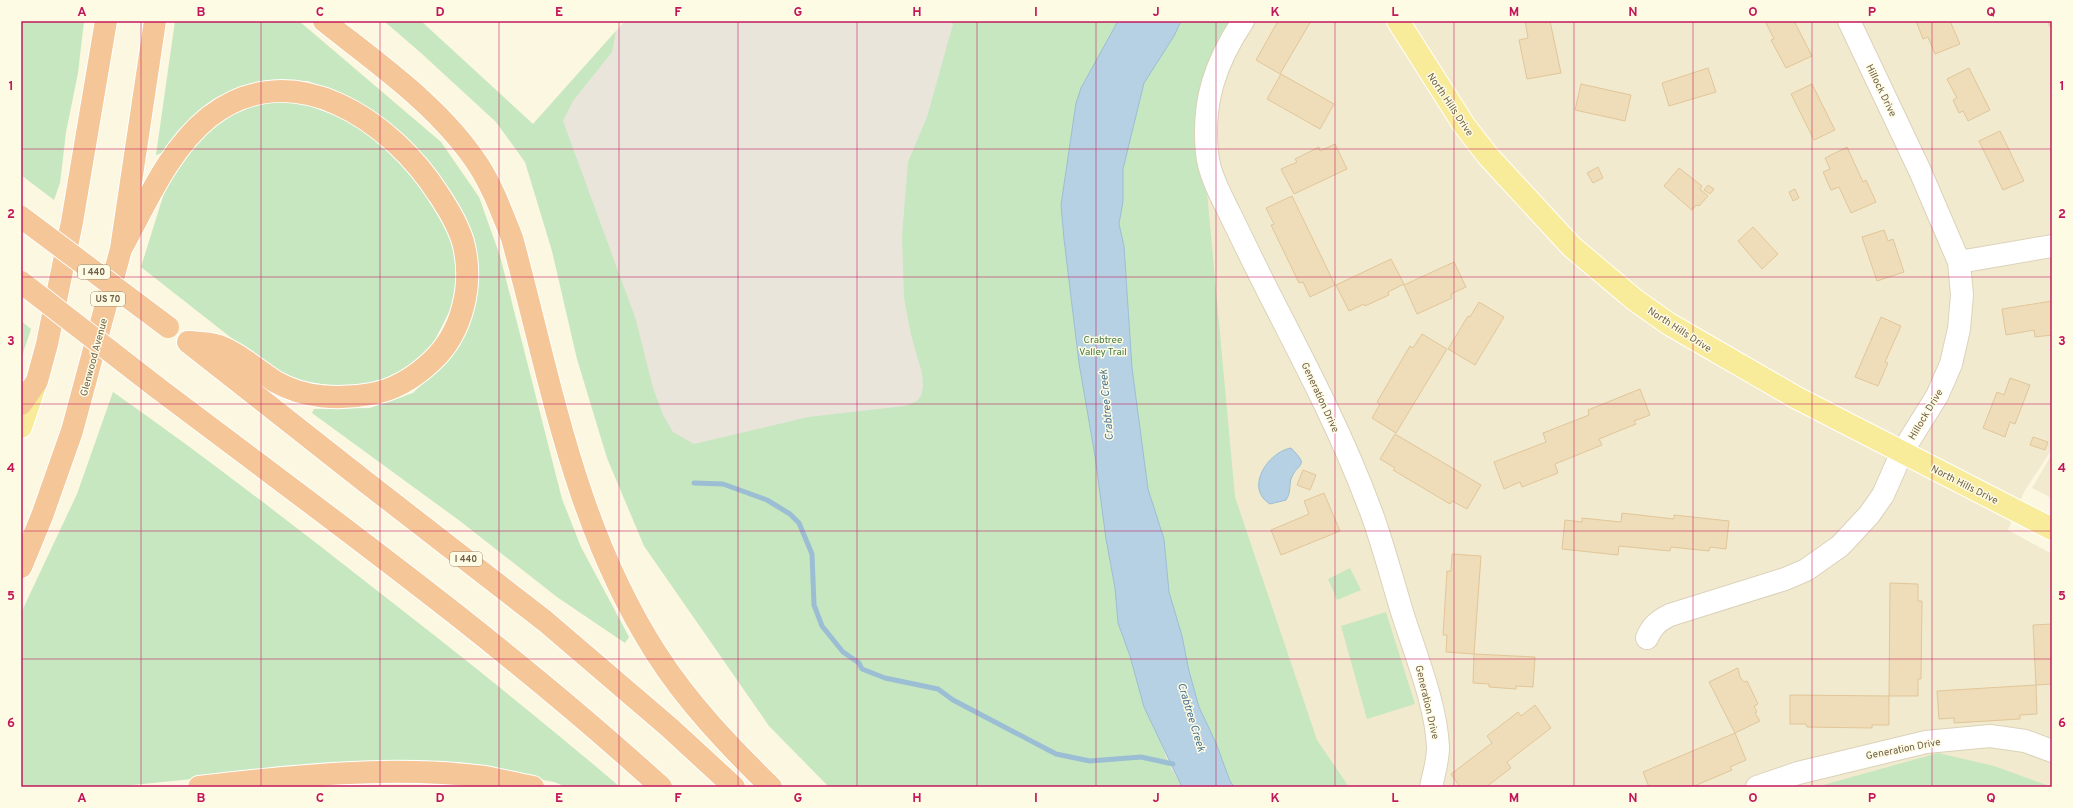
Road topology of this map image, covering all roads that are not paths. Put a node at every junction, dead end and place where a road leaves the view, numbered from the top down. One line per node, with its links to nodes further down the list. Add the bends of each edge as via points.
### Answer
1 (92, 21): 8 (highway)
2 (106, 21): 8 (highway)
3 (155, 21): 11 (highway, Glenwood Avenue / US 70)
4 (324, 21): 27 (highway, via 430,109 452,131 480,167 512,238 566,450 607,562 645,635 669,673 739,756)
5 (1243, 21): 28 (street, Generation Drive, via 1226,47 1211,86 1207,109 1207,155 1223,199 1311,375 1371,511 1436,727 1437,765)
6 (1398, 21): 18 (main road, North Hills Drive, via 1464,125 1488,156 1572,247 1603,274 1669,324 1797,398)
7 (1849, 21): 12 (street, Hillock Drive, via 1920,171)
8 (92, 108): 15 (highway, via 68,245 47,344)
9 (21, 217): 14 (highway, I 440, bridge)
10 (2052, 246): 12 (street)
11 (121, 250): 14 (highway, via 170,160 209,117 233,104 266,93 283,92 302,92 332,101 386,134 404,150 431,182 459,231 467,268 466,291 458,322 438,355 417,374 396,387 373,394 338,397 302,392 278,383 218,345); 20 (highway, Glenwood Avenue / US 70, via 72,431)
12 (1959, 262): 18 (street, Hillock Drive, via 1962,295 1960,329 1951,364 1938,396)
13 (21, 282): 25 (highway, bridge, via 440,601 606,736)
14 (189, 342): 26 (highway, I 440, via 545,621 670,728)
15 (36, 381): 16 (highway); 17 (main road)
16 (21, 404)
17 (21, 427)
18 (1902, 452): 19 (main road, North Hills Drive); 21 (street, Hillock Drive, via 1893,476 1869,515 1840,546 1806,570 1785,579 1670,615 1651,628)
19 (2052, 529)
20 (21, 567)
21 (1647, 638)
22 (2052, 751): 29 (street, Generation Drive, via 2025,741 1995,737 1926,742 1798,773)
23 (199, 787): 24 (highway, via 366,772 462,775)
24 (533, 787)
25 (662, 787)
26 (734, 787)
27 (771, 787)
28 (1431, 787)
29 (1757, 787)

